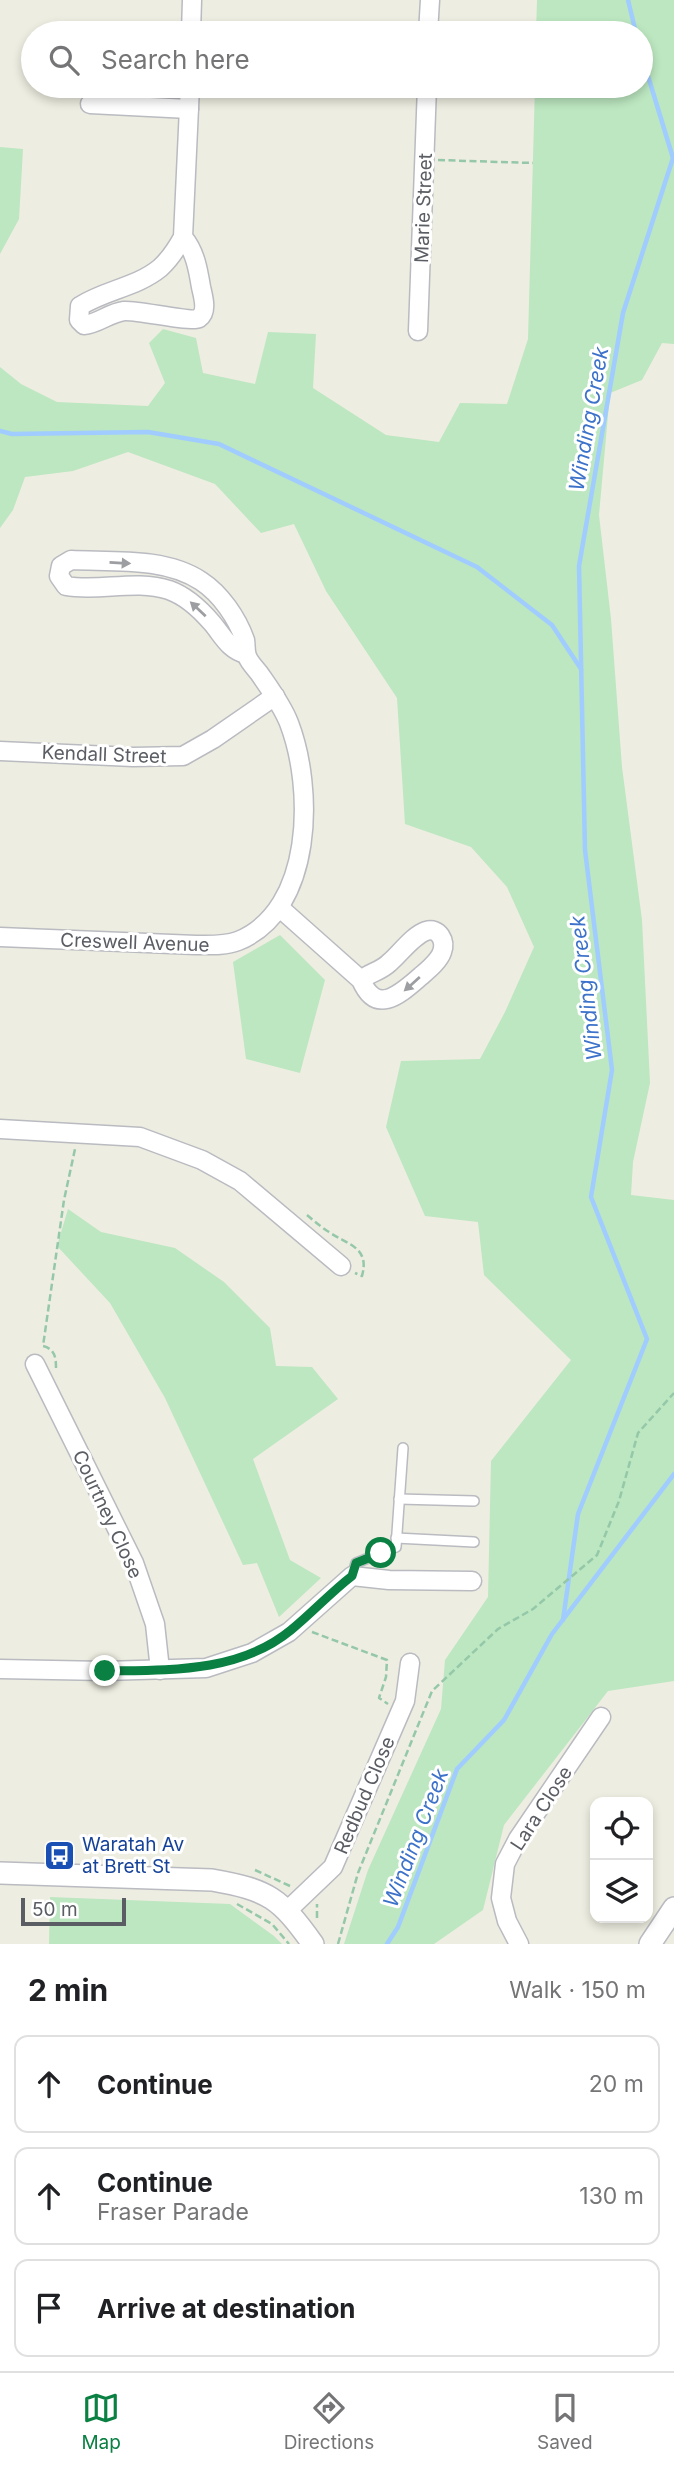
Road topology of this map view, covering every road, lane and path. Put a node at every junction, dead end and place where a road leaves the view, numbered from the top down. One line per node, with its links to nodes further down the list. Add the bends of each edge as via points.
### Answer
1 (192, 0): 3 (street)
2 (429, 0): 4 (street)
3 (191, 21)
4 (428, 21)
5 (189, 98): 8 (street)
6 (427, 98): 9 (street, Marie Street)
7 (90, 104): 8 (street)
8 (189, 109): 11 (street)
9 (424, 160): 10 (path); 12 (street, Marie Street)
10 (533, 163)
11 (183, 237): 11 (street, via 191,247 203,296 203,313 198,318 128,311 84,326 79,320 80,306 159,268)
12 (418, 331)
13 (246, 654): 13 (street, Creswell Avenue, one-way to 13, via 234,651 200,610 170,590 66,586 59,569 71,560 156,565 184,572 217,594 239,625); 14 (street, Creswell Avenue)
14 (275, 696): 15 (street, Kendall Street, via 183,756); 16 (street, Creswell Avenue, via 299,752 302,790 303,841 293,882)
15 (0, 751)
16 (280, 908): 17 (street, Creswell Avenue, via 237,942 215,946); 18 (street)
17 (0, 937)
18 (361, 980): 18 (street, one-way to 18, via 387,966 424,932 433,930 443,939 440,956 394,998 372,995)
19 (0, 1129): 20 (street)
20 (78, 1132): 21 (street, via 140,1137 202,1160 240,1181); 23 (path, via 43,1346 55,1356)
21 (341, 1266)
22 (35, 1364): 35 (street, Courtney Close, via 134,1563 155,1624)
23 (55, 1371)
24 (674, 1393): 44 (path, via 638,1433 619,1501 597,1555 533,1609 498,1629 432,1691 358,1873)
25 (403, 1448): 26 (lane)
26 (399, 1499): 27 (lane); 28 (lane)
27 (474, 1501)
28 (396, 1538): 29 (lane); 30 (lane, via 396,1547 356,1563)
29 (474, 1542)
30 (352, 1576): 31 (street); 32 (street)
31 (472, 1581)
32 (301, 1621): 35 (street, via 252,1653 206,1668); 36 (path, via 314,1633 387,1660 379,1698)
33 (410, 1663): 41 (street, Redbud Close, via 405,1701 333,1867)
34 (0, 1669): 35 (street)
35 (160, 1670)
36 (390, 1709)
37 (601, 1717): 45 (street, Lara Close, via 505,1864 501,1898 506,1921)
38 (0, 1873): 41 (street, via 212,1880 263,1892)
39 (232, 1902): 42 (path, via 272,1924)
40 (674, 1909): 46 (street)
41 (288, 1910): 43 (street)
42 (290, 1944)
43 (313, 1944)
44 (338, 1944)
45 (519, 1944)
46 (650, 1944)

